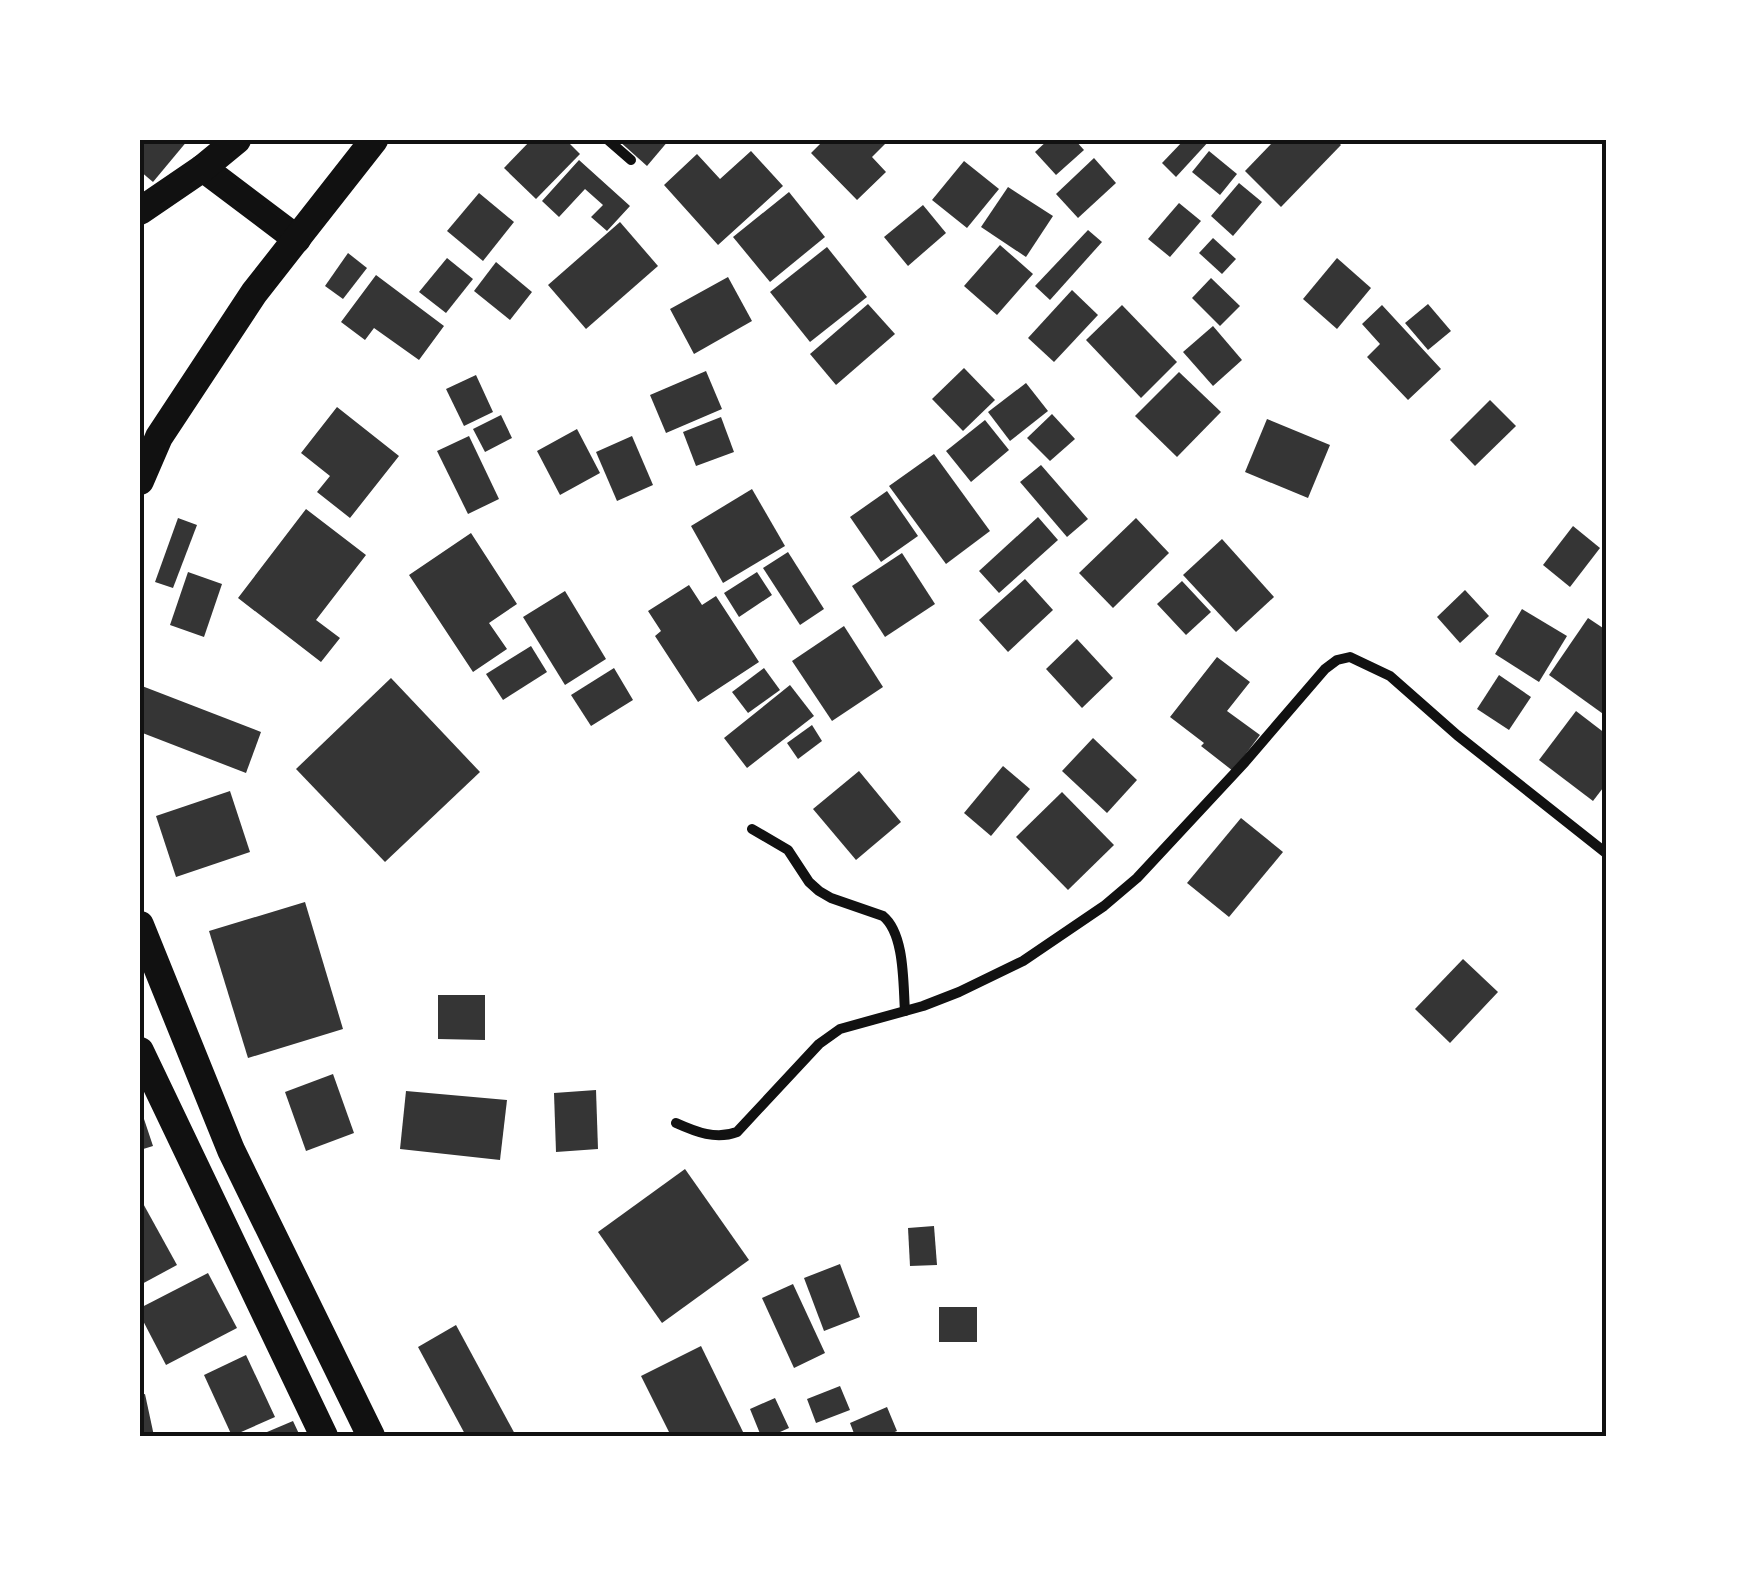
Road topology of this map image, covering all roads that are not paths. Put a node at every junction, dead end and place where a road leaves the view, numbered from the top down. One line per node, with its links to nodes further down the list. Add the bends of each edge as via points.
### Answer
1 (236, 140): 5 (highway)
2 (374, 140): 7 (highway)
3 (608, 140): 4 (street)
4 (630, 160)
5 (203, 168): 6 (highway); 7 (highway)
6 (140, 210)
7 (296, 240): 8 (highway, via 254,292 160,437)
8 (140, 481)
9 (752, 828): 12 (street, via 788,850 819,891 889,921)
10 (1606, 853): 12 (street, via 1403,686 1350,656 1325,668 1218,792 1104,906 1023,961)
11 (140, 925): 16 (highway, via 230,1150)
12 (905, 1011): 14 (street, via 840,1030 819,1044 737,1132 707,1134)
13 (140, 1051): 15 (highway)
14 (676, 1123)
15 (324, 1436)
16 (371, 1436)

